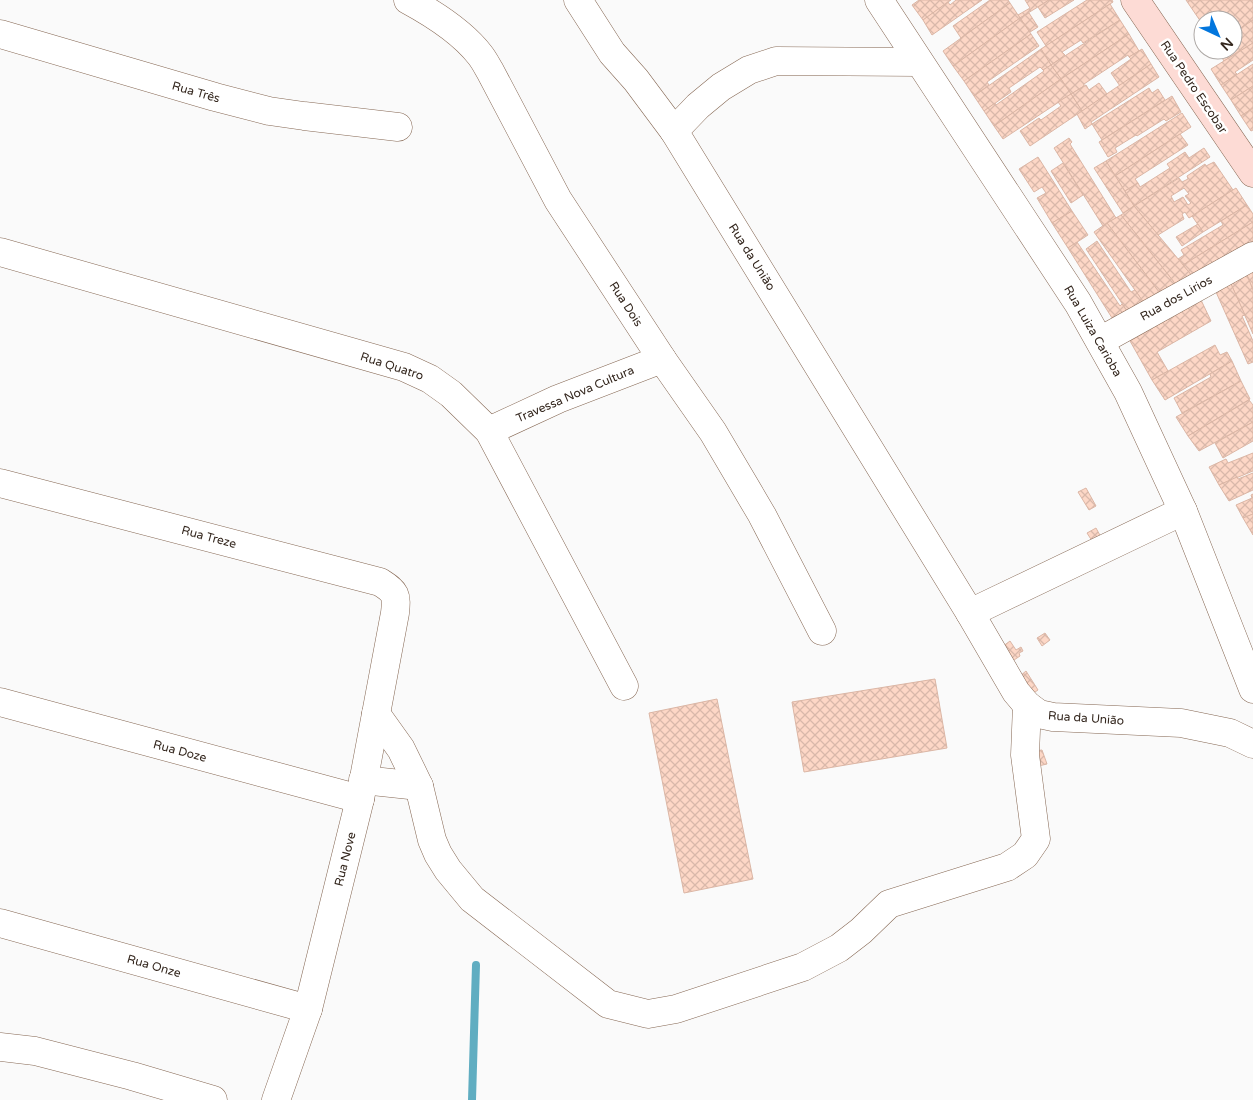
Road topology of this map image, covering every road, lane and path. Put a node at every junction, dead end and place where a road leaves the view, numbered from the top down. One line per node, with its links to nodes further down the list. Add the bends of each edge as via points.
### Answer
1 (408, 0): 13 (street, Rua Dois, via 462,37 480,54 558,200)
2 (578, 0): 8 (street, Rua da União, via 612,53)
3 (880, 0): 6 (street, Rua Luiza Carioba)
4 (1140, 2): 9 (main road, Rua Pedro Escobar)
5 (0, 34): 7 (street, Rua Três, via 269,111)
6 (919, 62): 8 (street, via 776,61 749,70 721,87); 12 (street, Rua Luiza Carioba)
7 (398, 127)
8 (674, 131): 18 (street, Rua da União)
9 (1253, 174)
10 (0, 252): 14 (street, Rua Quatro, via 404,367 430,379 451,394)
11 (1253, 256): 12 (street, Rua dos Lirios)
12 (1100, 341): 16 (street, Rua Luiza Carioba, via 1128,392)
13 (662, 359): 14 (street, Travessa Nova Cultura, via 558,399); 19 (street, Rua Dois, via 713,432 752,498)
14 (489, 431): 20 (street, Rua Quatro)
15 (0, 483): 17 (street, Rua Treze, via 380,582 389,587 397,600)
16 (1183, 511): 18 (street); 21 (street, Rua Luiza Carioba)
17 (395, 613): 24 (street, Rua Nove)
18 (970, 613): 23 (street, Rua da União, via 1016,692)
19 (822, 631)
20 (624, 686)
21 (1253, 689)
22 (0, 702): 27 (street, Rua Doze)
23 (1027, 705): 25 (street, Rua da União, via 1039,714 1053,717 1181,723 1230,733); 26 (street, via 1025,755 1036,839 1025,855 1007,867 889,904 839,948 803,968 676,1009 648,1014 608,1004 472,899 438,854)
24 (376, 714): 26 (street, via 401,749); 27 (street, Rua Nove)
25 (1253, 744)
26 (419, 786): 27 (street, Rua Doze)
27 (361, 790): 29 (street, Rua Nove)
28 (0, 923): 29 (street, Rua Onze)
29 (308, 1009): 32 (street, Rua Nove)
30 (0, 1047): 31 (street, via 35,1051)
31 (213, 1100)
32 (276, 1100)

